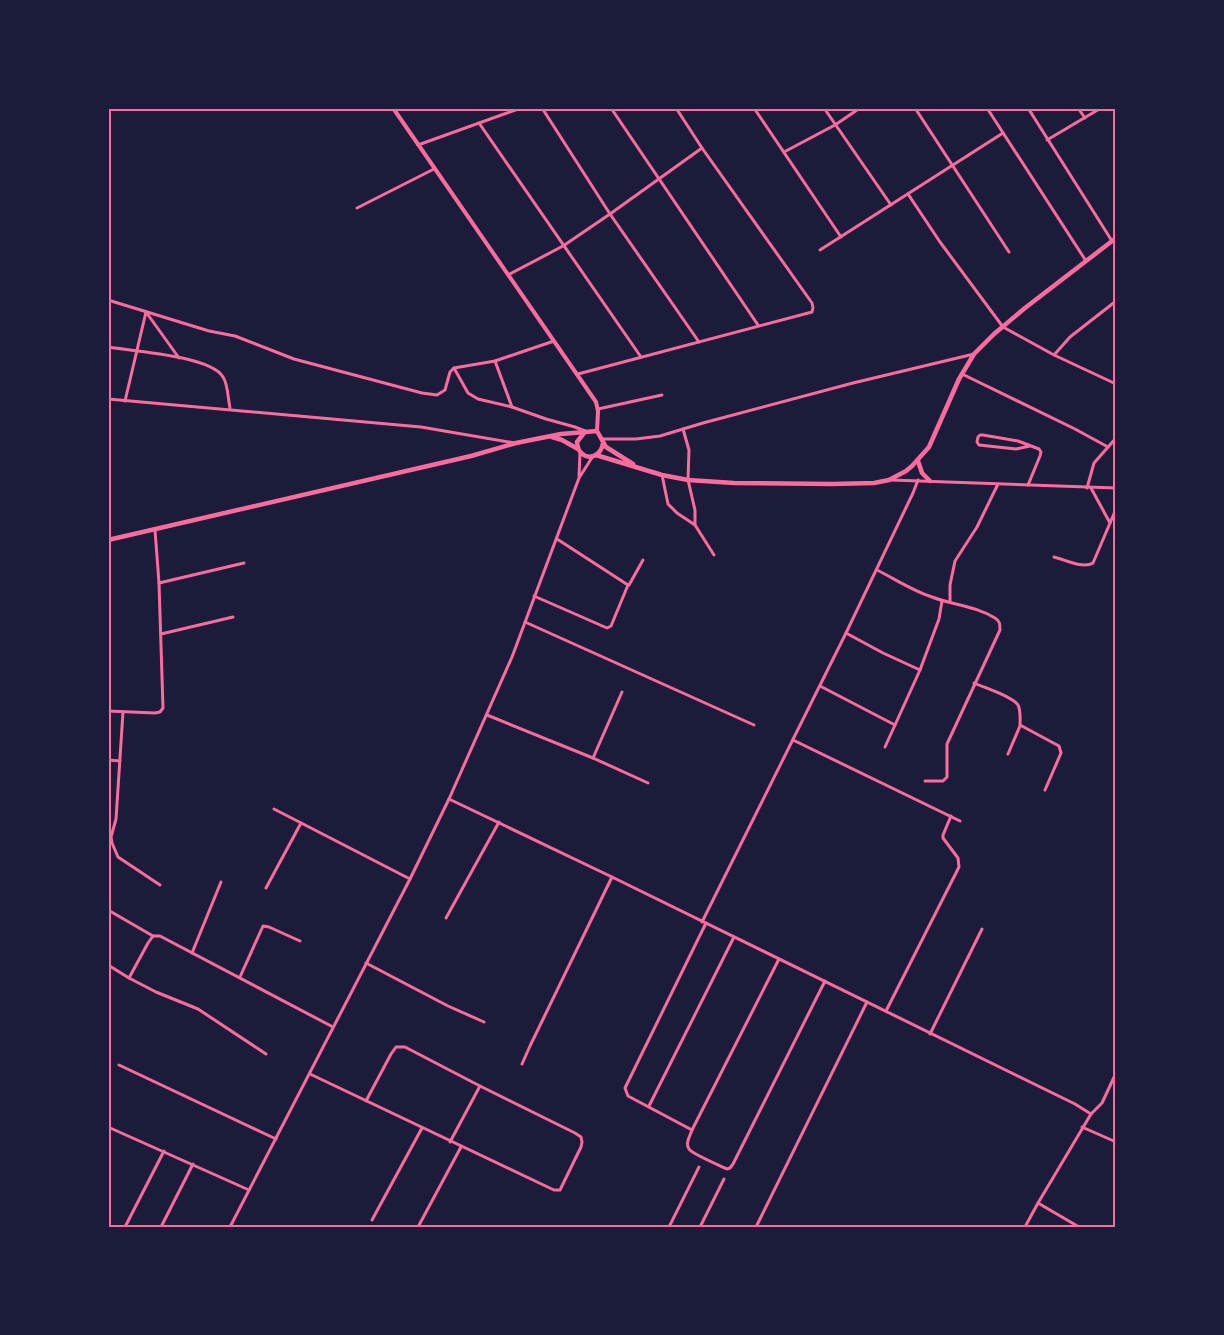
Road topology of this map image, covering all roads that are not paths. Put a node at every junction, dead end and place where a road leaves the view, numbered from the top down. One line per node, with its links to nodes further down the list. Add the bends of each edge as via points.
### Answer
1 (120, 108): 15 (street)
2 (394, 108): 21 (street)
3 (521, 108): 17 (street)
4 (542, 108): 30 (street)
5 (611, 108): 26 (street)
6 (676, 108): 22 (street)
7 (754, 108): 23 (street)
8 (824, 108): 18 (street)
9 (860, 108): 18 (street)
10 (915, 108): 24 (street)
11 (987, 108): 19 (street)
12 (1028, 108): 20 (street)
13 (1078, 108): 16 (street)
14 (1101, 108): 16 (street)
15 (108, 110)
16 (1085, 118): 20 (street)
17 (478, 123): 21 (street); 33 (street)
18 (835, 125): 23 (street); 28 (street)
19 (1003, 133): 24 (street); 36 (street)
20 (1047, 140): 32 (street)
21 (418, 145): 25 (street)
22 (702, 148): 26 (street); 41 (street, via 812,303 812,312)
23 (784, 152): 31 (street)
24 (953, 166): 27 (street); 35 (street)
25 (434, 169): 29 (street); 37 (street)
26 (659, 179): 30 (street); 41 (street)
27 (908, 194): 28 (street); 42 (street)
28 (891, 205): 31 (street)
29 (357, 208)
30 (610, 214): 33 (street); 44 (street)
31 (841, 237): 34 (street)
32 (1114, 240): 36 (main road)
33 (563, 246): 37 (street); 50 (street)
34 (820, 250)
35 (1009, 252)
36 (1086, 261): 42 (main road)
37 (508, 275): 43 (street)
38 (108, 300): 40 (street)
39 (1116, 301): 48 (street, via 1070,337)
40 (146, 312): 46 (street); 49 (street); 52 (street, via 235,336 294,359 422,393 443,392)
41 (759, 325): 44 (street)
42 (1003, 327): 47 (main road); 48 (street)
43 (555, 341): 51 (street); 53 (street)
44 (699, 342): 50 (street)
45 (108, 347): 46 (street)
46 (137, 351): 49 (street); 58 (street)
47 (974, 354): 54 (main road); 62 (street)
48 (1054, 355): 55 (street)
49 (179, 357): 60 (street, via 207,364 225,378)
50 (641, 357): 53 (street)
51 (495, 361): 52 (street); 59 (street)
52 (454, 368): 59 (street, via 468,393)
53 (578, 374): 61 (street)
54 (962, 374): 70 (street); 73 (main road, via 933,440)
55 (1116, 384)
56 (662, 395): 61 (street)
57 (108, 399): 58 (street)
58 (125, 401): 60 (street)
59 (512, 407): 64 (street)
60 (230, 409): 68 (street, via 421,427)
61 (598, 409): 63 (street)
62 (683, 429): 67 (street, via 643,439); 77 (street, via 689,450)
63 (597, 431): 64 (main road); 67 (main road)
64 (585, 432): 65 (main road); 71 (main road, via 577,442)
65 (546, 437): 68 (main road); 71 (main road, via 562,440)
66 (1116, 438): 70 (street)
67 (602, 441): 72 (main road); 74 (main road)
68 (516, 443): 89 (main road)
69 (1030, 446): 69 (street, via 1016,449 979,445 977,440 983,435); 82 (street, via 1041,452)
70 (1108, 447): 83 (street, via 1094,463)
71 (579, 450): 72 (main road, via 586,456); 76 (street)
72 (595, 456): 74 (main road); 76 (street)
73 (918, 461): 78 (main road); 80 (main road)
74 (640, 468): 75 (main road)
75 (662, 476): 77 (main road); 88 (street, via 668,504)
76 (579, 478): 90 (street)
77 (688, 480): 78 (main road, via 832,484); 88 (street)
78 (890, 480): 79 (street)
79 (918, 480): 80 (street); 96 (street)
80 (930, 481): 81 (street)
81 (998, 484): 82 (street); 101 (street, via 955,561)
82 (1028, 485): 83 (street)
83 (1086, 488): 84 (street)
84 (1091, 488): 85 (street); 87 (street)
85 (1116, 488)
86 (1116, 509): 87 (street)
87 (1110, 523): 93 (street, via 1091,564)
88 (695, 525): 92 (street)
89 (155, 530): 91 (main road); 97 (street)
90 (557, 539): 98 (street); 99 (street)
91 (108, 540)
92 (714, 555)
93 (1054, 556)
94 (643, 560): 98 (street)
95 (244, 563): 97 (street)
96 (877, 570): 100 (street); 104 (street)
97 (159, 584): 105 (street)
98 (628, 585): 99 (street, via 607,628)
99 (534, 596): 103 (street)
100 (942, 601): 101 (street); 106 (street)
101 (950, 603): 107 (street, via 994,617 1000,625)
102 (233, 617): 105 (street)
103 (525, 621): 112 (street); 115 (street)
104 (846, 633): 106 (street); 108 (street)
105 (161, 634): 111 (street, via 162,710)
106 (920, 670): 113 (street)
107 (974, 683): 114 (street, via 1019,706); 122 (street, via 947,744 947,777 943,781)
108 (820, 686): 113 (street); 116 (street)
109 (622, 692): 119 (street)
110 (108, 711): 111 (street)
111 (123, 712): 121 (street)
112 (488, 715): 119 (street); 125 (street)
113 (895, 725): 117 (street)
114 (1020, 725): 118 (street); 124 (street, via 1061,748)
115 (754, 726)
116 (793, 740): 127 (street); 138 (street)
117 (885, 747)
118 (1008, 754)
119 (593, 758): 123 (street)
120 (108, 760): 121 (street)
121 (120, 761): 134 (street, via 112,843 118,857)
122 (925, 781)
123 (648, 783)
124 (1045, 790)
125 (449, 799): 129 (street); 132 (street)
126 (274, 809): 130 (street)
127 (951, 816): 128 (street); 151 (street, via 943,838 958,858 959,867)
128 (960, 821)
129 (498, 822): 131 (street); 137 (street)
130 (301, 823): 132 (street); 135 (street)
131 (612, 877): 138 (street); 156 (street)
132 (410, 879): 145 (street)
133 (221, 882): 143 (street)
134 (160, 885)
135 (266, 888)
136 (108, 910): 140 (street)
137 (446, 918)
138 (704, 922): 141 (street); 162 (street, via 626,1084 628,1096)
139 (982, 929): 154 (street)
140 (153, 936): 143 (street); 148 (street)
141 (734, 937): 144 (street); 162 (street)
142 (300, 941): 147 (street, via 263,926)
143 (192, 953): 147 (street)
144 (779, 959): 149 (street); 167 (street)
145 (366, 963): 152 (street); 153 (street)
146 (108, 965): 148 (street)
147 (240, 977): 153 (street)
148 (129, 978): 155 (street, via 198,1009)
149 (825, 981): 150 (street); 167 (street, via 730,1168 689,1149)
150 (867, 1002): 151 (street); 185 (street)
151 (886, 1011): 154 (street)
152 (484, 1022)
153 (333, 1027): 159 (street)
154 (930, 1034): 163 (street)
155 (266, 1054)
156 (522, 1064)
157 (119, 1065): 168 (street)
158 (1116, 1073): 163 (street, via 1102,1103)
159 (310, 1074): 161 (street); 168 (street)
160 (480, 1086): 161 (street, via 401,1046 391,1054); 169 (street); 171 (street, via 575,1133 581,1137 581,1147 560,1190 554,1190)
161 (366, 1101): 166 (street)
162 (649, 1106): 167 (street)
163 (1091, 1114): 165 (street)
164 (108, 1127): 172 (street)
165 (1082, 1127): 170 (street); 177 (street)
166 (422, 1128): 169 (street); 178 (street)
167 (692, 1130)
168 (276, 1139): 176 (street)
169 (450, 1142): 171 (street)
170 (1116, 1142)
171 (461, 1147): 182 (street)
172 (164, 1151): 173 (street); 179 (street)
173 (193, 1164): 176 (street); 180 (street)
174 (699, 1167): 183 (street)
175 (724, 1179): 184 (street)
176 (249, 1190): 181 (street)
177 (1038, 1203): 186 (street); 187 (street)
178 (372, 1220)
179 (125, 1227)
180 (161, 1227)
181 (230, 1227)
182 (418, 1227)
183 (669, 1227)
184 (700, 1227)
185 (756, 1227)
186 (1026, 1227)
187 (1079, 1227)

